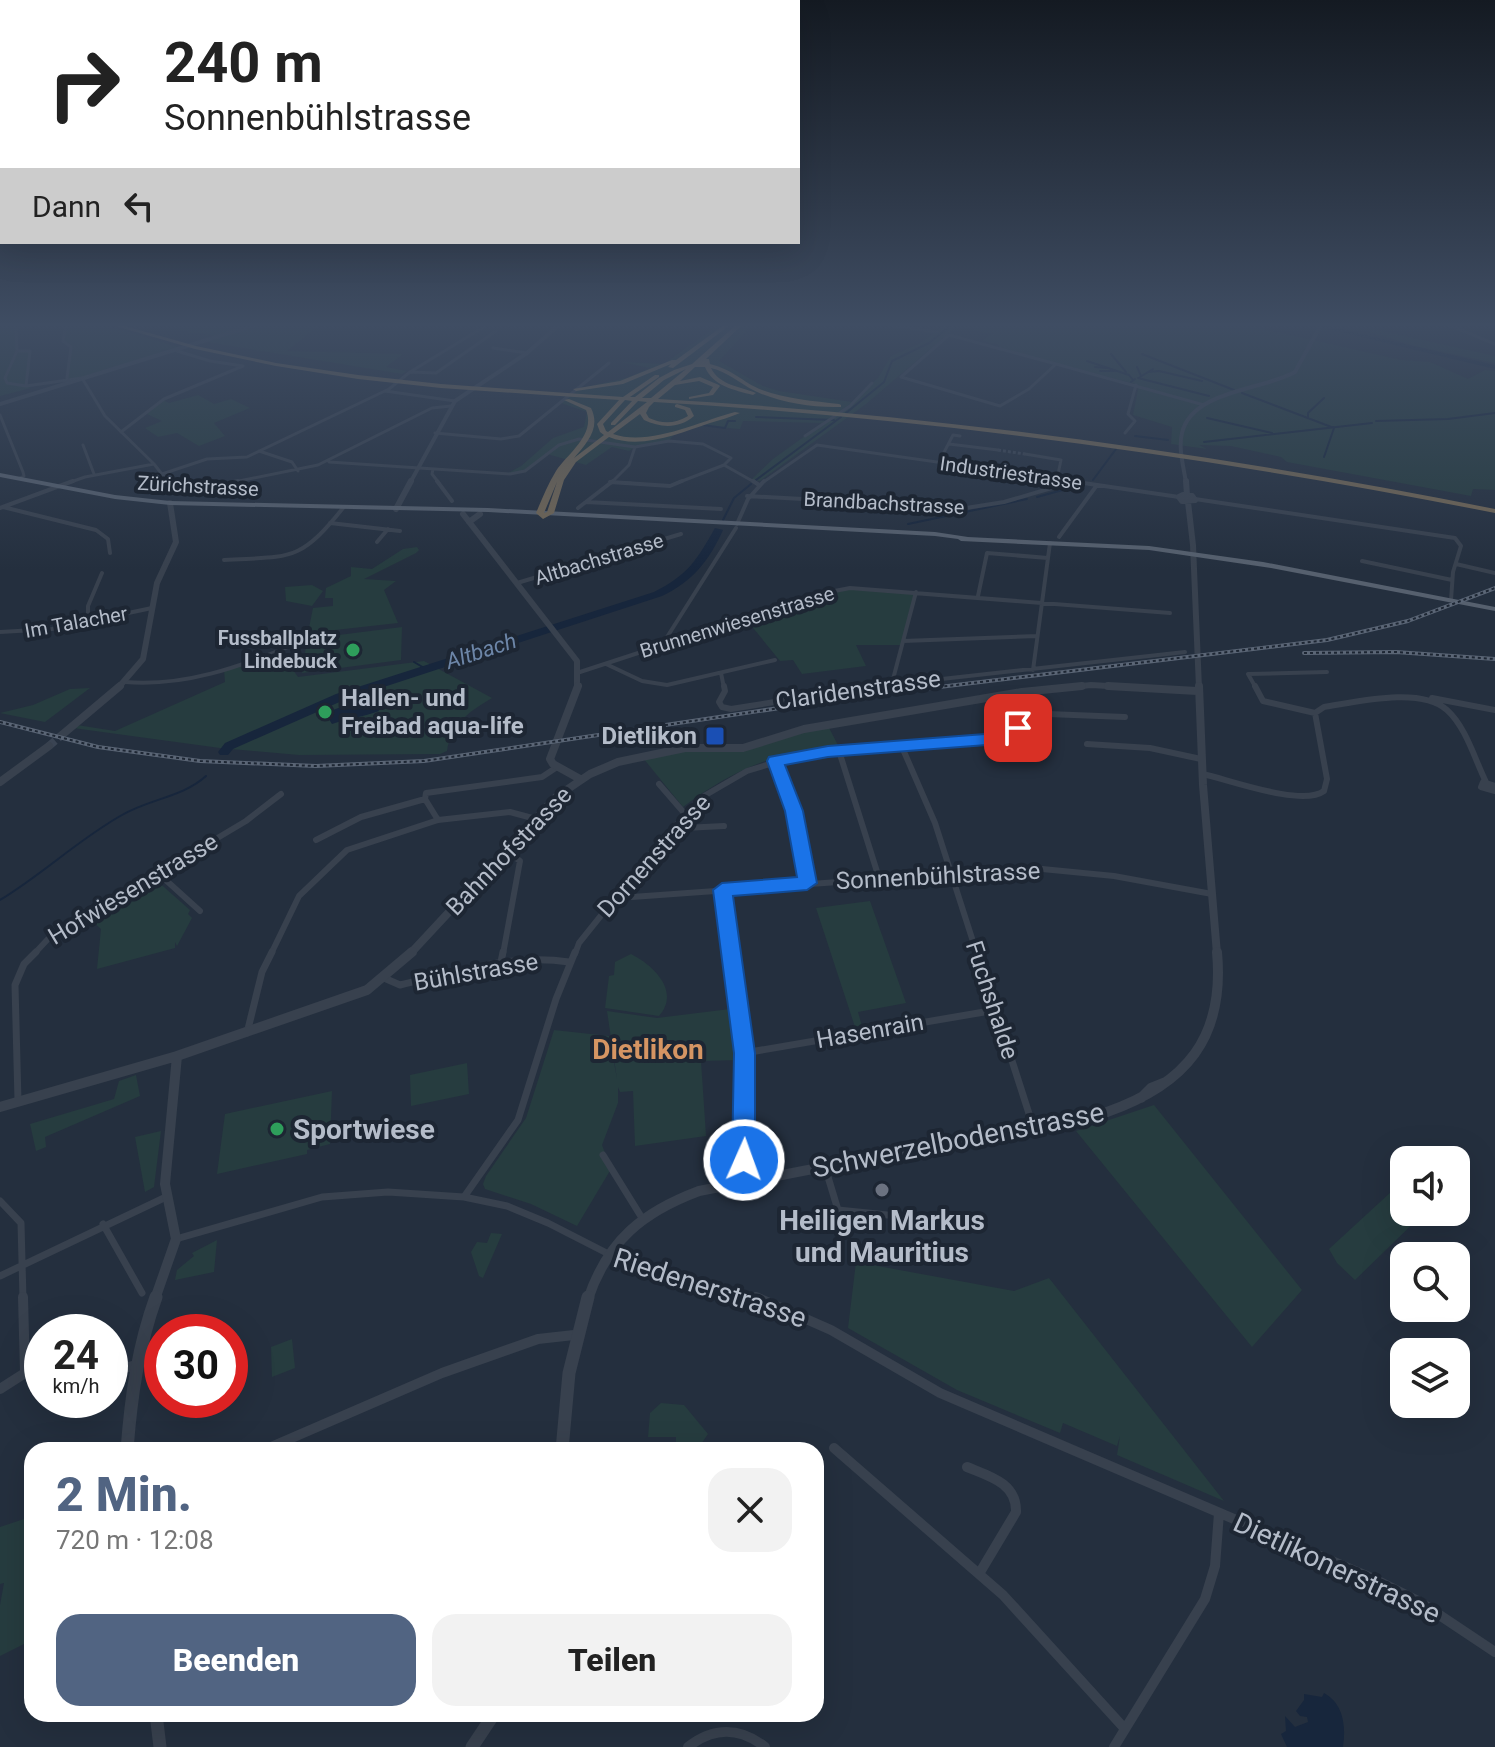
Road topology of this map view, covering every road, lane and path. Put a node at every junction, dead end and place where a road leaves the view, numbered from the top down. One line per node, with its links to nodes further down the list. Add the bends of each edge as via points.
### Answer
1 (646, 406): 12 (highway, via 644,417 676,423 691,416); 58 (highway, via 574,461)
2 (99, 407): 29 (street)
3 (154, 407): 29 (street)
4 (352, 407): 39 (street)
5 (440, 407): 42 (street)
6 (451, 407): 30 (street)
7 (555, 407): 30 (street, via 519,436)
8 (587, 407): 41 (highway, via 593,417 586,440)
9 (617, 407): 34 (highway, via 600,424 606,435)
10 (634, 407): 28 (highway)
11 (639, 407): 28 (highway)
12 (683, 407)
13 (741, 407): 25 (highway)
14 (741, 407): 22 (highway)
15 (807, 407): 25 (highway)
16 (845, 407): 25 (street)
17 (852, 407): 27 (highway)
18 (1005, 407): 21 (street)
19 (1130, 407): 31 (street, via 1128,414 1135,421)
20 (1202, 407): 61 (street, via 1184,424)
21 (999, 410)
22 (799, 411): 23 (highway); 25 (highway)
23 (737, 413): 34 (highway); 58 (highway, via 608,443 585,457)
24 (855, 413): 25 (highway); 27 (highway); 69 (highway, via 1152,450)
25 (836, 414): 32 (street)
26 (0, 415): 52 (street, via 23,472)
27 (944, 419): 69 (highway, via 1205,453)
28 (608, 430): 41 (highway)
29 (121, 432): 44 (street)
30 (435, 433): 46 (street)
31 (1125, 433)
32 (805, 436)
33 (960, 436): 35 (street, via 953,435)
34 (625, 442): 37 (street); 47 (street, via 572,440 516,474)
35 (949, 444): 38 (street); 43 (street)
36 (83, 445): 49 (street)
37 (635, 447): 45 (street, via 669,441 707,445 731,458); 54 (street, via 627,467)
38 (998, 450)
39 (259, 451): 48 (street, via 292,462); 50 (street, via 236,460 207,459)
40 (1025, 454): 53 (street, via 1061,460)
41 (570, 458): 74 (highway)
42 (328, 461): 46 (street); 48 (street)
43 (939, 462): 53 (street, Industriestrasse); 55 (street, Industriestrasse, via 814,446)
44 (154, 464): 49 (street); 50 (street)
45 (724, 465): 54 (street, via 665,487); 55 (street)
46 (417, 468): 47 (street); 70 (street)
47 (433, 469): 63 (street)
48 (298, 471): 50 (street, via 177,494)
49 (94, 474): 57 (street)
50 (162, 474)
51 (0, 475): 52 (main road, Zürichstrasse)
52 (20, 478): 57 (main road, Zürichstrasse)
53 (1060, 479): 56 (street, Industriestrasse); 59 (street, Brandbachstrasse, via 1055,487 970,507)
54 (610, 482): 64 (street)
55 (756, 483): 59 (street, Industriestrasse)
56 (1097, 485): 60 (street, Industriestrasse); 81 (street)
57 (60, 486): 65 (main road, Zürichstrasse); 66 (street)
58 (560, 486): 74 (highway)
59 (747, 496): 77 (street, Industriestrasse)
60 (1179, 497): 61 (street)
61 (1188, 498): 62 (street); 84 (street)
62 (1195, 499): 89 (street, via 1451,537 1461,543)
63 (452, 501)
64 (586, 502): 68 (street); 71 (street)
65 (170, 503): 67 (main road, Zürichstrasse); 98 (street, via 176,542)
66 (2, 508): 85 (street, via 96,530 108,539)
67 (343, 508): 70 (main road, Zürichstrasse); 76 (street)
68 (578, 508)
69 (1495, 508)
70 (396, 509): 72 (main road, Zürichstrasse)
71 (721, 509)
72 (463, 512): 73 (main road, Zürichstrasse); 74 (main road, Zürichstrasse); 75 (street)
73 (480, 514): 74 (main road, Zürichstrasse); 75 (street)
74 (544, 514): 77 (main road, Zürichstrasse)
75 (469, 522): 93 (street)
76 (330, 523): 78 (street); 87 (street, via 311,546 298,552)
77 (736, 526): 83 (main road, Zürichstrasse); 102 (street, Industriestrasse)
78 (388, 529): 79 (street); 82 (street)
79 (400, 531)
80 (681, 534): 93 (street, Altbachstrasse)
81 (1059, 537)
82 (377, 542)
83 (1050, 543): 84 (main road, Zürichstrasse); 86 (street)
84 (1192, 552): 96 (main road, Zürichstrasse); 118 (street)
85 (110, 553)
86 (1048, 558): 95 (street, via 987,553); 97 (street)
87 (224, 560)
88 (1362, 561): 92 (street)
89 (1456, 564): 91 (street); 92 (street)
90 (102, 573): 101 (street, via 88,606)
91 (1495, 573)
92 (1452, 580): 96 (street)
93 (517, 583): 113 (street, via 575,656)
94 (916, 592): 95 (street, Brunnenwiesenstrasse); 104 (street, Brunnenwiesenstrasse, via 829,591); 106 (street)
95 (978, 596): 97 (street, Brunnenwiesenstrasse)
96 (1451, 600): 99 (main road, Zürichstrasse)
97 (1041, 601): 100 (street, Brunnenwiesenstrasse); 105 (street)
98 (152, 608): 101 (street, Im Talacher); 116 (street, via 143,659)
99 (1495, 609)
100 (1170, 613)
101 (88, 621): 103 (street, Im Talacher)
102 (674, 629): 104 (street); 108 (street, Industriestrasse)
103 (0, 632)
104 (690, 636): 108 (street, Brunnenwiesenstrasse)
105 (1037, 636): 106 (street); 112 (street)
106 (903, 641): 117 (street)
107 (293, 645): 116 (street, via 219,671 148,685)
108 (662, 645): 111 (street, Brunnenwiesenstrasse)
109 (1185, 652): 112 (street, Claridenstrasse)
110 (775, 660): 115 (street)
111 (605, 664): 113 (street, Brunnenwiesenstrasse); 115 (street, via 654,684)
112 (1033, 670): 117 (street, Claridenstrasse)
113 (580, 672): 132 (street, via 551,754)
114 (1327, 672): 123 (street, via 1248,674 1263,701)
115 (721, 673): 117 (street, Claridenstrasse, via 725,691 719,702 726,709)
116 (125, 682): 125 (street)
117 (892, 683)
118 (1197, 691): 119 (street, Bahnhofstrasse, via 1091,685); 130 (street, Schwerzelbodenstrasse)
119 (1022, 692): 122 (street); 134 (street, Bahnhofstrasse, via 804,729 743,748 685,748 639,756)
120 (1425, 698): 121 (street); 123 (street, via 1338,705); 137 (street, via 1449,712 1483,784)
121 (1495, 710)
122 (1022, 713): 124 (street); 128 (street, Dornenstrasse, via 1018,728 1006,737)
123 (1315, 713): 133 (street, via 1327,779 1321,794 1301,796)
124 (1125, 717)
125 (63, 734)
126 (1087, 744): 130 (street, via 1150,748)
127 (49, 746): 135 (street)
128 (902, 747): 129 (street, Dornenstrasse); 148 (street, Fuchshalde)
129 (839, 751): 131 (street, Dornenstrasse); 149 (street)
130 (1201, 759): 133 (street, Schwerzelbodenstrasse)
131 (775, 761): 140 (street, Dornenstrasse, via 720,785); 150 (street, via 794,811)
132 (557, 767): 134 (street); 139 (street, via 542,777 426,793)
133 (1203, 774): 153 (street, Schwerzelbodenstrasse)
134 (580, 779): 141 (street, Bahnhofstrasse)
135 (0, 782)
136 (659, 784): 140 (street)
137 (1495, 789)
138 (281, 794): 147 (street, Hofwiesenstrasse)
139 (425, 799): 142 (street); 145 (street, via 361,817)
140 (685, 814): 143 (street, Dornenstrasse)
141 (536, 819): 142 (street, via 507,812); 146 (street, Bahnhofstrasse)
142 (438, 820): 159 (street, via 352,847 299,896 262,972)
143 (675, 825): 144 (street); 152 (street, Dornenstrasse)
144 (724, 826)
145 (316, 840)
146 (506, 851): 155 (street, via 520,861); 157 (street, Bahnhofstrasse)
147 (158, 873): 154 (street); 162 (street, Hofwiesenstrasse, via 53,935 20,969 15,989)
148 (952, 874): 149 (street, Sonnenbühlstrasse); 153 (street, Sonnenbühlstrasse, via 1078,872); 158 (street, Fuchshalde)
149 (879, 878): 150 (street, Sonnenbühlstrasse)
150 (807, 883): 151 (street, Sonnenbühlstrasse)
151 (722, 890): 152 (street, Sonnenbühlstrasse); 160 (street)
152 (615, 894): 156 (street, Dornenstrasse)
153 (1212, 894): 164 (street, Schwerzelbodenstrasse, via 1220,984 1215,1017 1197,1054 1156,1094 1107,1112)
154 (200, 911)
155 (501, 962): 156 (street, Bühlstrasse); 157 (street, Bühlstrasse, via 400,985)
156 (569, 962): 169 (street, Dornenstrasse, via 518,1120)
157 (384, 978): 159 (street, Bahnhofstrasse, via 342,1001)
158 (996, 1010): 160 (street, Hasenrain); 164 (street, Fuchshalde)
159 (247, 1033): 161 (street, Bahnhofstrasse)
160 (744, 1053): 167 (street)
161 (177, 1056): 162 (street, Bahnhofstrasse); 168 (street)
162 (18, 1101): 163 (street, Bahnhofstrasse)
163 (0, 1107)
164 (1033, 1126): 166 (street, Schwerzelbodenstrasse)
165 (603, 1155): 172 (street)
166 (825, 1167): 167 (street, Schwerzelbodenstrasse); 171 (street, via 838,1210)
167 (747, 1182): 172 (street, Schwerzelbodenstrasse, via 681,1196)
168 (166, 1197): 173 (street); 174 (street)
169 (464, 1197): 174 (street, Riedenerstrasse, via 388,1192 322,1197); 175 (street, Riedenerstrasse, via 507,1206)
170 (0, 1201): 176 (street, via 21,1223)
171 (907, 1217)
172 (642, 1218): 175 (street, Schwerzelbodenstrasse)
173 (103, 1224): 176 (street); 178 (street)
174 (176, 1239): 181 (street)
175 (609, 1256): 180 (street, Schwerzelbodenstrasse); 190 (street, Riedenerstrasse, via 636,1268 777,1304 940,1393)
176 (23, 1263): 177 (street); 179 (street)
177 (0, 1276)
178 (142, 1293)
179 (24, 1318)
180 (574, 1335): 186 (street, via 529,1342 435,1376); 187 (street, Schwerzelbodenstrasse)
181 (136, 1365): 182 (street); 185 (street)
182 (128, 1367)
183 (24, 1374): 184 (street)
184 (0, 1389)
185 (128, 1442)
186 (281, 1442)
187 (562, 1442)
188 (834, 1448): 191 (street)
189 (967, 1467): 191 (street, via 1009,1487 1017,1502)
190 (1219, 1513): 192 (street, Dietlikonerstrasse, via 1420,1602); 195 (street, via 1209,1589)
191 (979, 1574): 195 (street)
192 (1495, 1652)
193 (157, 1722): 196 (street)
194 (489, 1722): 197 (street)
195 (1125, 1729): 200 (street)
196 (160, 1747)
197 (472, 1747)
198 (688, 1747): 199 (street, via 721,1730 744,1733)
199 (765, 1747)
200 (1114, 1747)

